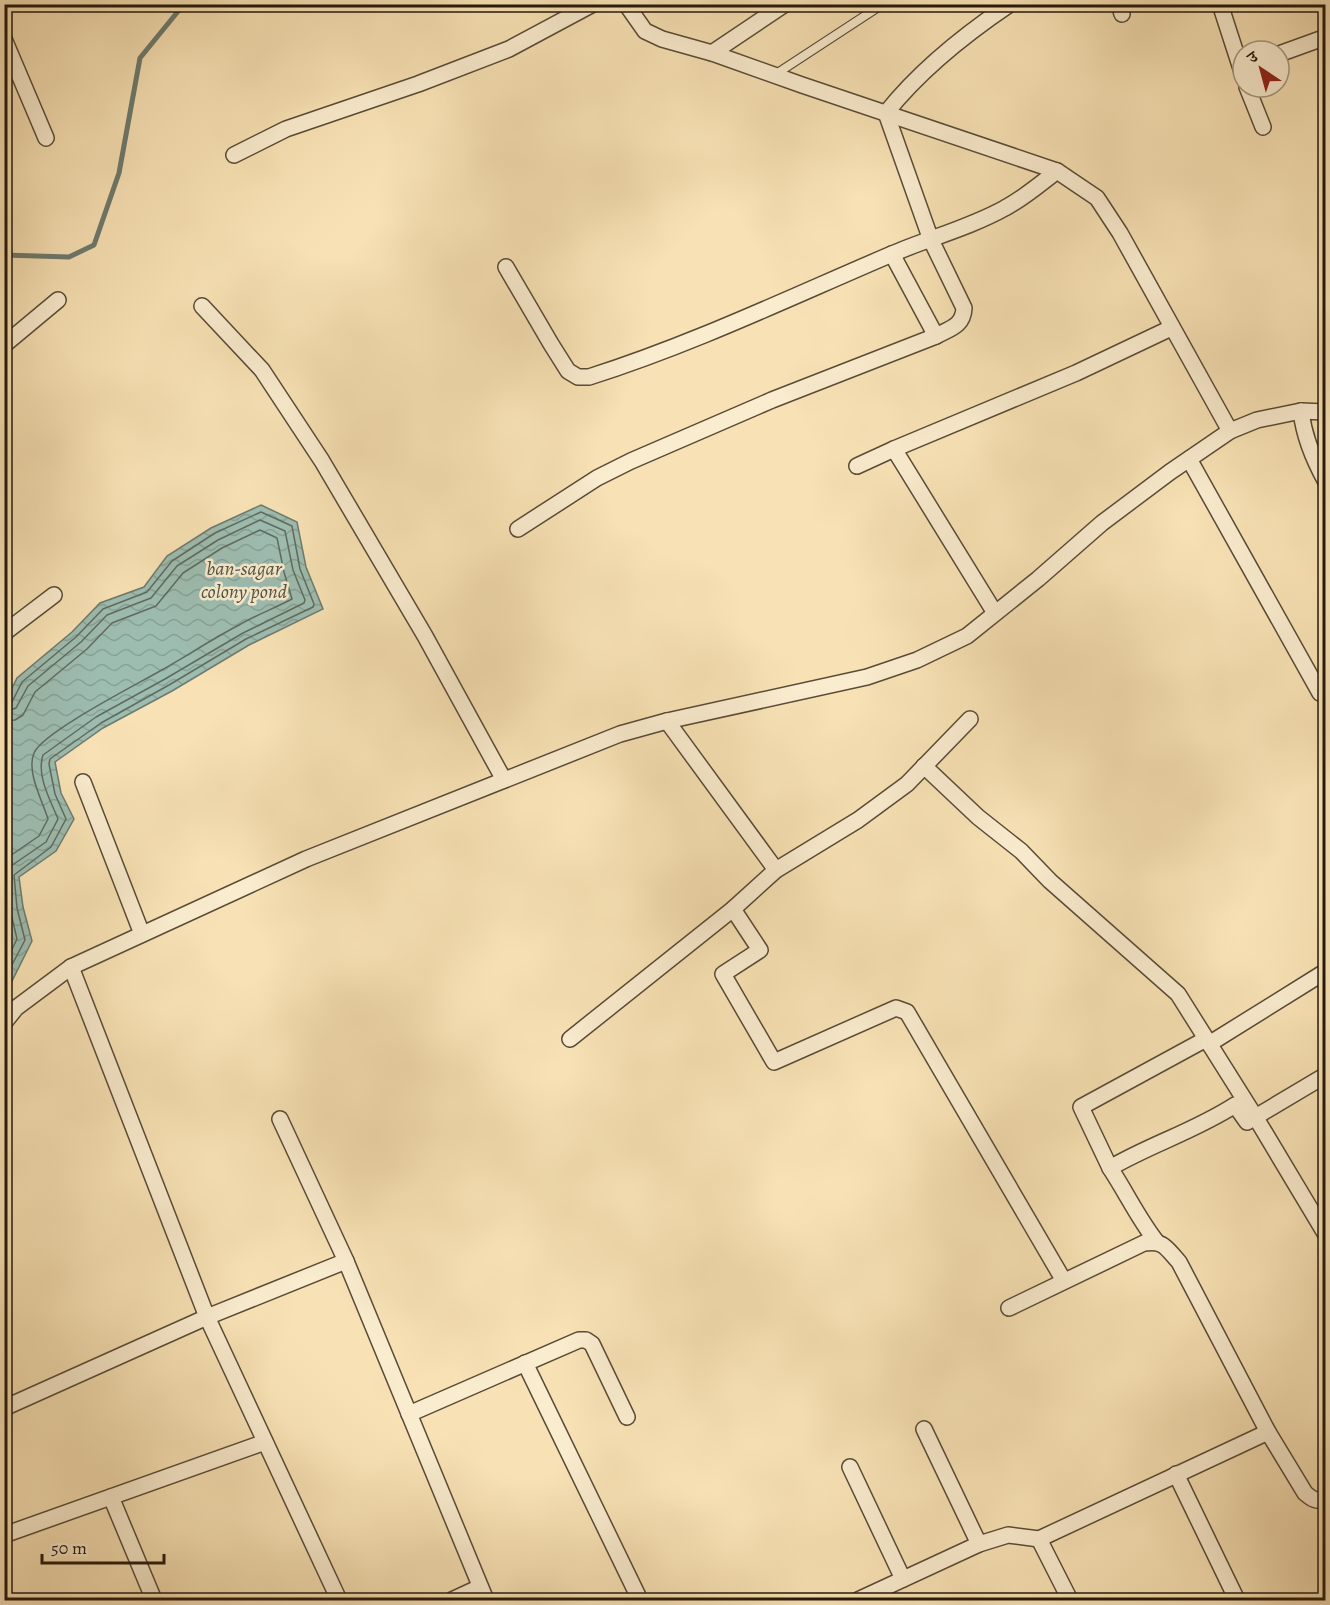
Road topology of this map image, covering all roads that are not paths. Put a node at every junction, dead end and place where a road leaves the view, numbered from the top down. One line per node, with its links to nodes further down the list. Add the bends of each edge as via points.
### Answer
1 (592, 4): 17 (street, via 509,50 286,129)
2 (626, 4): 11 (street, via 645,31)
3 (785, 4): 11 (street)
4 (883, 4): 12 (lane)
5 (1010, 4): 14 (street, via 933,63)
6 (1220, 4): 9 (street)
7 (1326, 37): 10 (street)
8 (4, 39): 16 (street)
9 (1232, 39)
10 (1291, 50)
11 (712, 53): 12 (street)
12 (775, 75): 14 (street)
13 (1252, 99): 15 (street)
14 (886, 113): 18 (street); 19 (street)
15 (1263, 127)
16 (46, 138)
17 (234, 155)
18 (1057, 171): 19 (street, via 1004,209); 24 (street, via 1097,198)
19 (931, 240): 20 (street); 25 (street, via 964,308 959,323)
20 (892, 254): 21 (street, via 706,335 589,377 578,377 568,371); 25 (street)
21 (506, 267)
22 (58, 300): 26 (street)
23 (202, 306): 42 (street, via 262,370 316,452 425,636)
24 (1171, 328): 29 (street); 30 (street, via 1076,374)
25 (936, 336): 34 (street, via 631,461)
26 (4, 345)
27 (1300, 411): 28 (street); 29 (street, via 1257,420); 33 (street, via 1314,461)
28 (1326, 412)
29 (1230, 431): 31 (street)
30 (894, 449): 32 (street); 36 (street)
31 (1189, 459): 36 (street, via 1102,523); 38 (street)
32 (857, 466)
33 (1326, 482)
34 (518, 529)
35 (54, 596): 37 (street)
36 (995, 612): 40 (street, via 967,636 917,660 867,677)
37 (4, 633)
38 (1320, 693)
39 (970, 719): 41 (street)
40 (667, 722): 42 (street, via 620,734); 44 (street)
41 (924, 766): 44 (street, via 907,784 858,819); 51 (street, via 1178,994)
42 (504, 780): 46 (street, via 306,859)
43 (83, 782): 46 (street)
44 (776, 870): 45 (street)
45 (733, 909): 50 (street); 59 (street, via 760,950 723,974 774,1062 896,1008 907,1012)
46 (142, 934): 47 (street)
47 (71, 967): 49 (street, via 16,1008); 61 (street)
48 (1325, 974): 51 (street)
49 (4, 1023)
50 (570, 1039)
51 (1208, 1042): 53 (street); 55 (street, via 1081,1107)
52 (1326, 1075): 53 (street)
53 (1256, 1118): 55 (street, via 1247,1122 1235,1105 1185,1134); 56 (street)
54 (280, 1119): 58 (street)
55 (1110, 1168): 57 (street)
56 (1326, 1235)
57 (1156, 1241): 59 (street); 67 (street, via 1179,1262)
58 (346, 1261): 61 (street); 64 (street)
59 (1064, 1281): 60 (street)
60 (1009, 1308)
61 (207, 1317): 63 (street); 68 (street)
62 (525, 1363): 64 (street); 65 (street, via 586,1340 592,1344); 78 (street)
63 (4, 1408)
64 (409, 1414): 77 (street)
65 (627, 1417)
66 (924, 1429): 75 (street)
67 (1268, 1432): 70 (street); 72 (street, via 1305,1493 1319,1501)
68 (265, 1442): 71 (street); 80 (street)
69 (850, 1467): 76 (street)
70 (1176, 1474): 74 (street); 84 (street)
71 (111, 1497): 73 (street); 79 (street)
72 (1326, 1499)
73 (4, 1535)
74 (1039, 1539): 75 (street, via 1008,1535); 83 (street)
75 (979, 1544): 76 (street)
76 (903, 1579): 82 (street)
77 (483, 1594): 81 (street)
78 (639, 1598)
79 (154, 1600)
80 (339, 1600)
81 (452, 1600)
82 (858, 1600)
83 (1070, 1600)
84 (1237, 1600)

